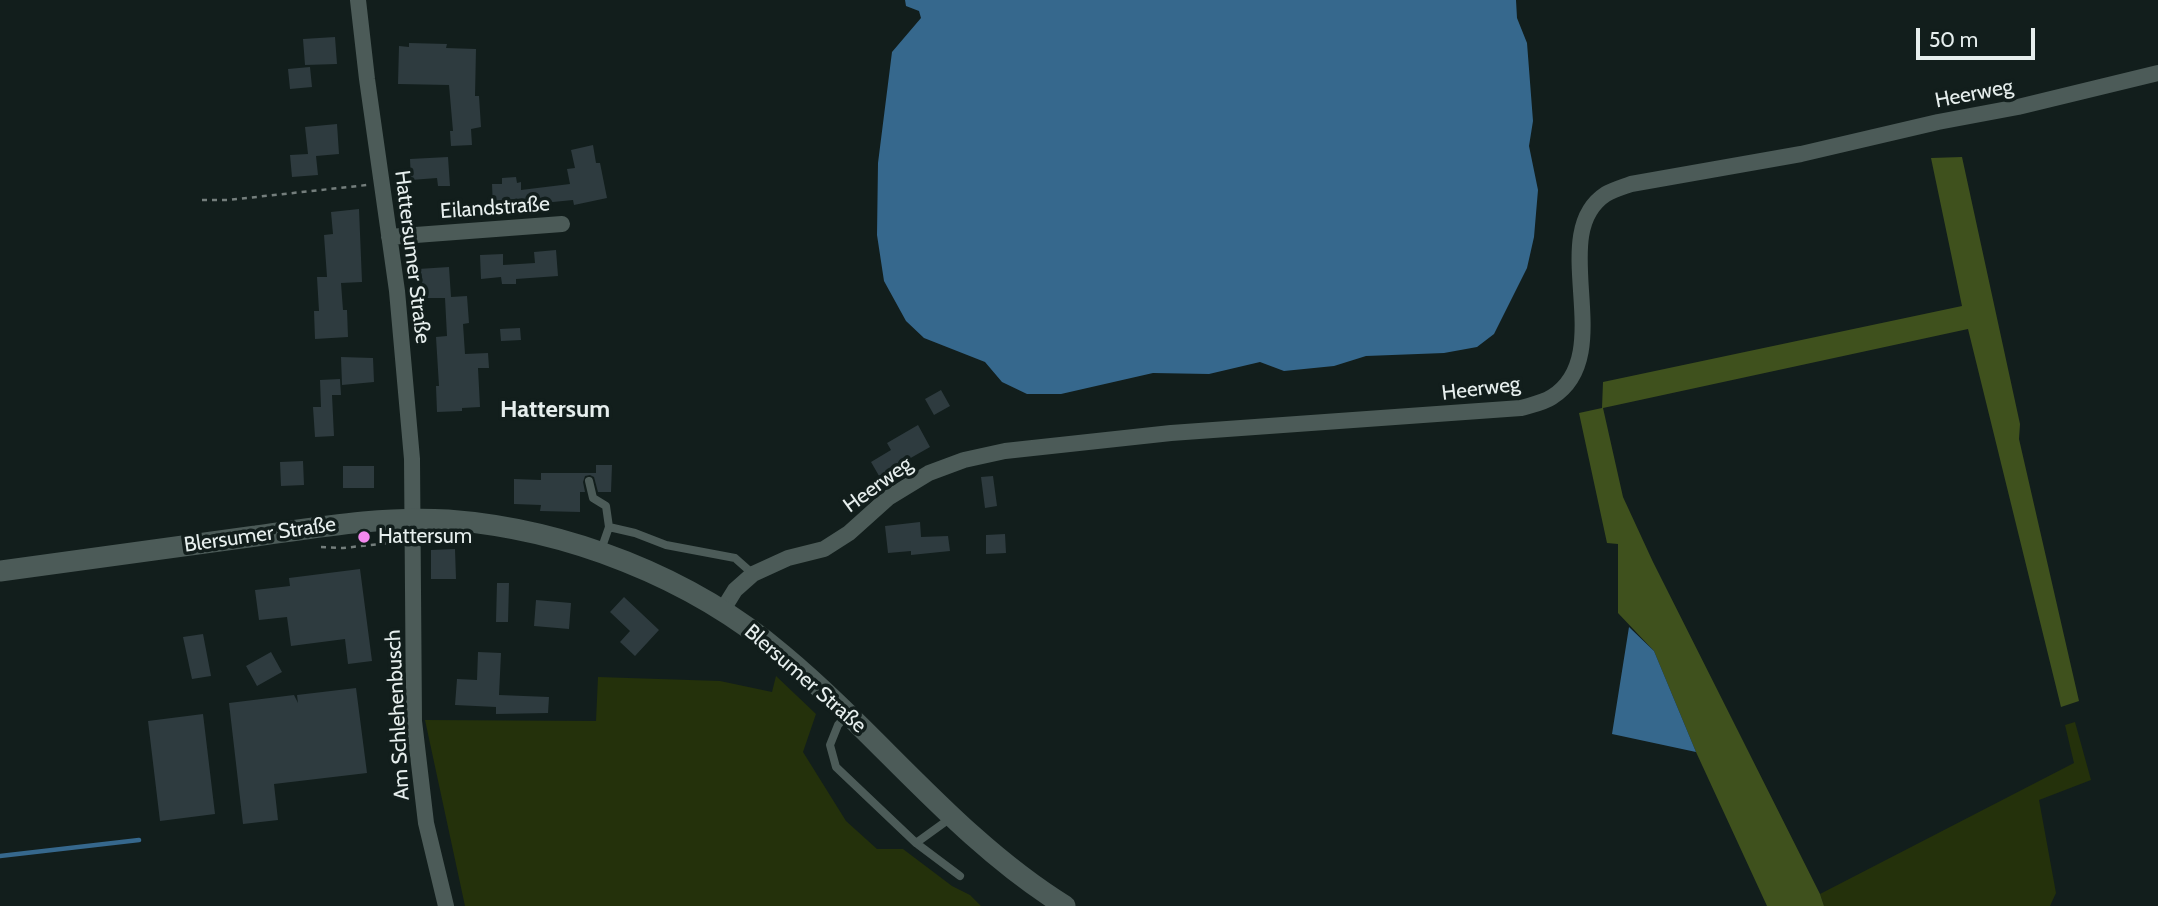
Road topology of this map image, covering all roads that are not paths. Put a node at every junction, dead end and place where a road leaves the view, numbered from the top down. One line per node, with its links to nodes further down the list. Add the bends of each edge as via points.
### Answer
1 (358, 0): 4 (street, Hattersumer Straße)
2 (2158, 73): 10 (street, Heerweg, via 1801,154 1631,184 1605,194 1591,208 1582,228 1578,363 1567,383 1551,398 1521,408 1171,433 964,460 929,473 888,498 824,549)
3 (562, 224): 4 (street, Eilandstraße)
4 (388, 237): 7 (street, Hattersumer Straße, via 412,459)
5 (589, 481): 6 (lane, via 593,498 606,506)
6 (609, 527): 8 (lane); 10 (lane, via 666,545 735,558)
7 (412, 530): 8 (main road, Blersumer Straße, via 448,520 543,535); 9 (main road, Blersumer Straße, via 333,524); 16 (street, Am Schlehenbusch, via 415,721 426,823)
8 (600, 552): 11 (main road, Blersumer Straße)
9 (0, 571)
10 (753, 574): 11 (street, Heerweg, via 735,590)
11 (722, 611): 12 (main road, Blersumer Straße, via 780,653)
12 (848, 714): 13 (main road, Blersumer Straße); 14 (lane, via 830,745 836,768)
13 (952, 817): 14 (lane); 17 (main road, Blersumer Straße, via 994,856)
14 (916, 843): 15 (lane)
15 (960, 876)
16 (446, 906)
17 (1065, 906)

